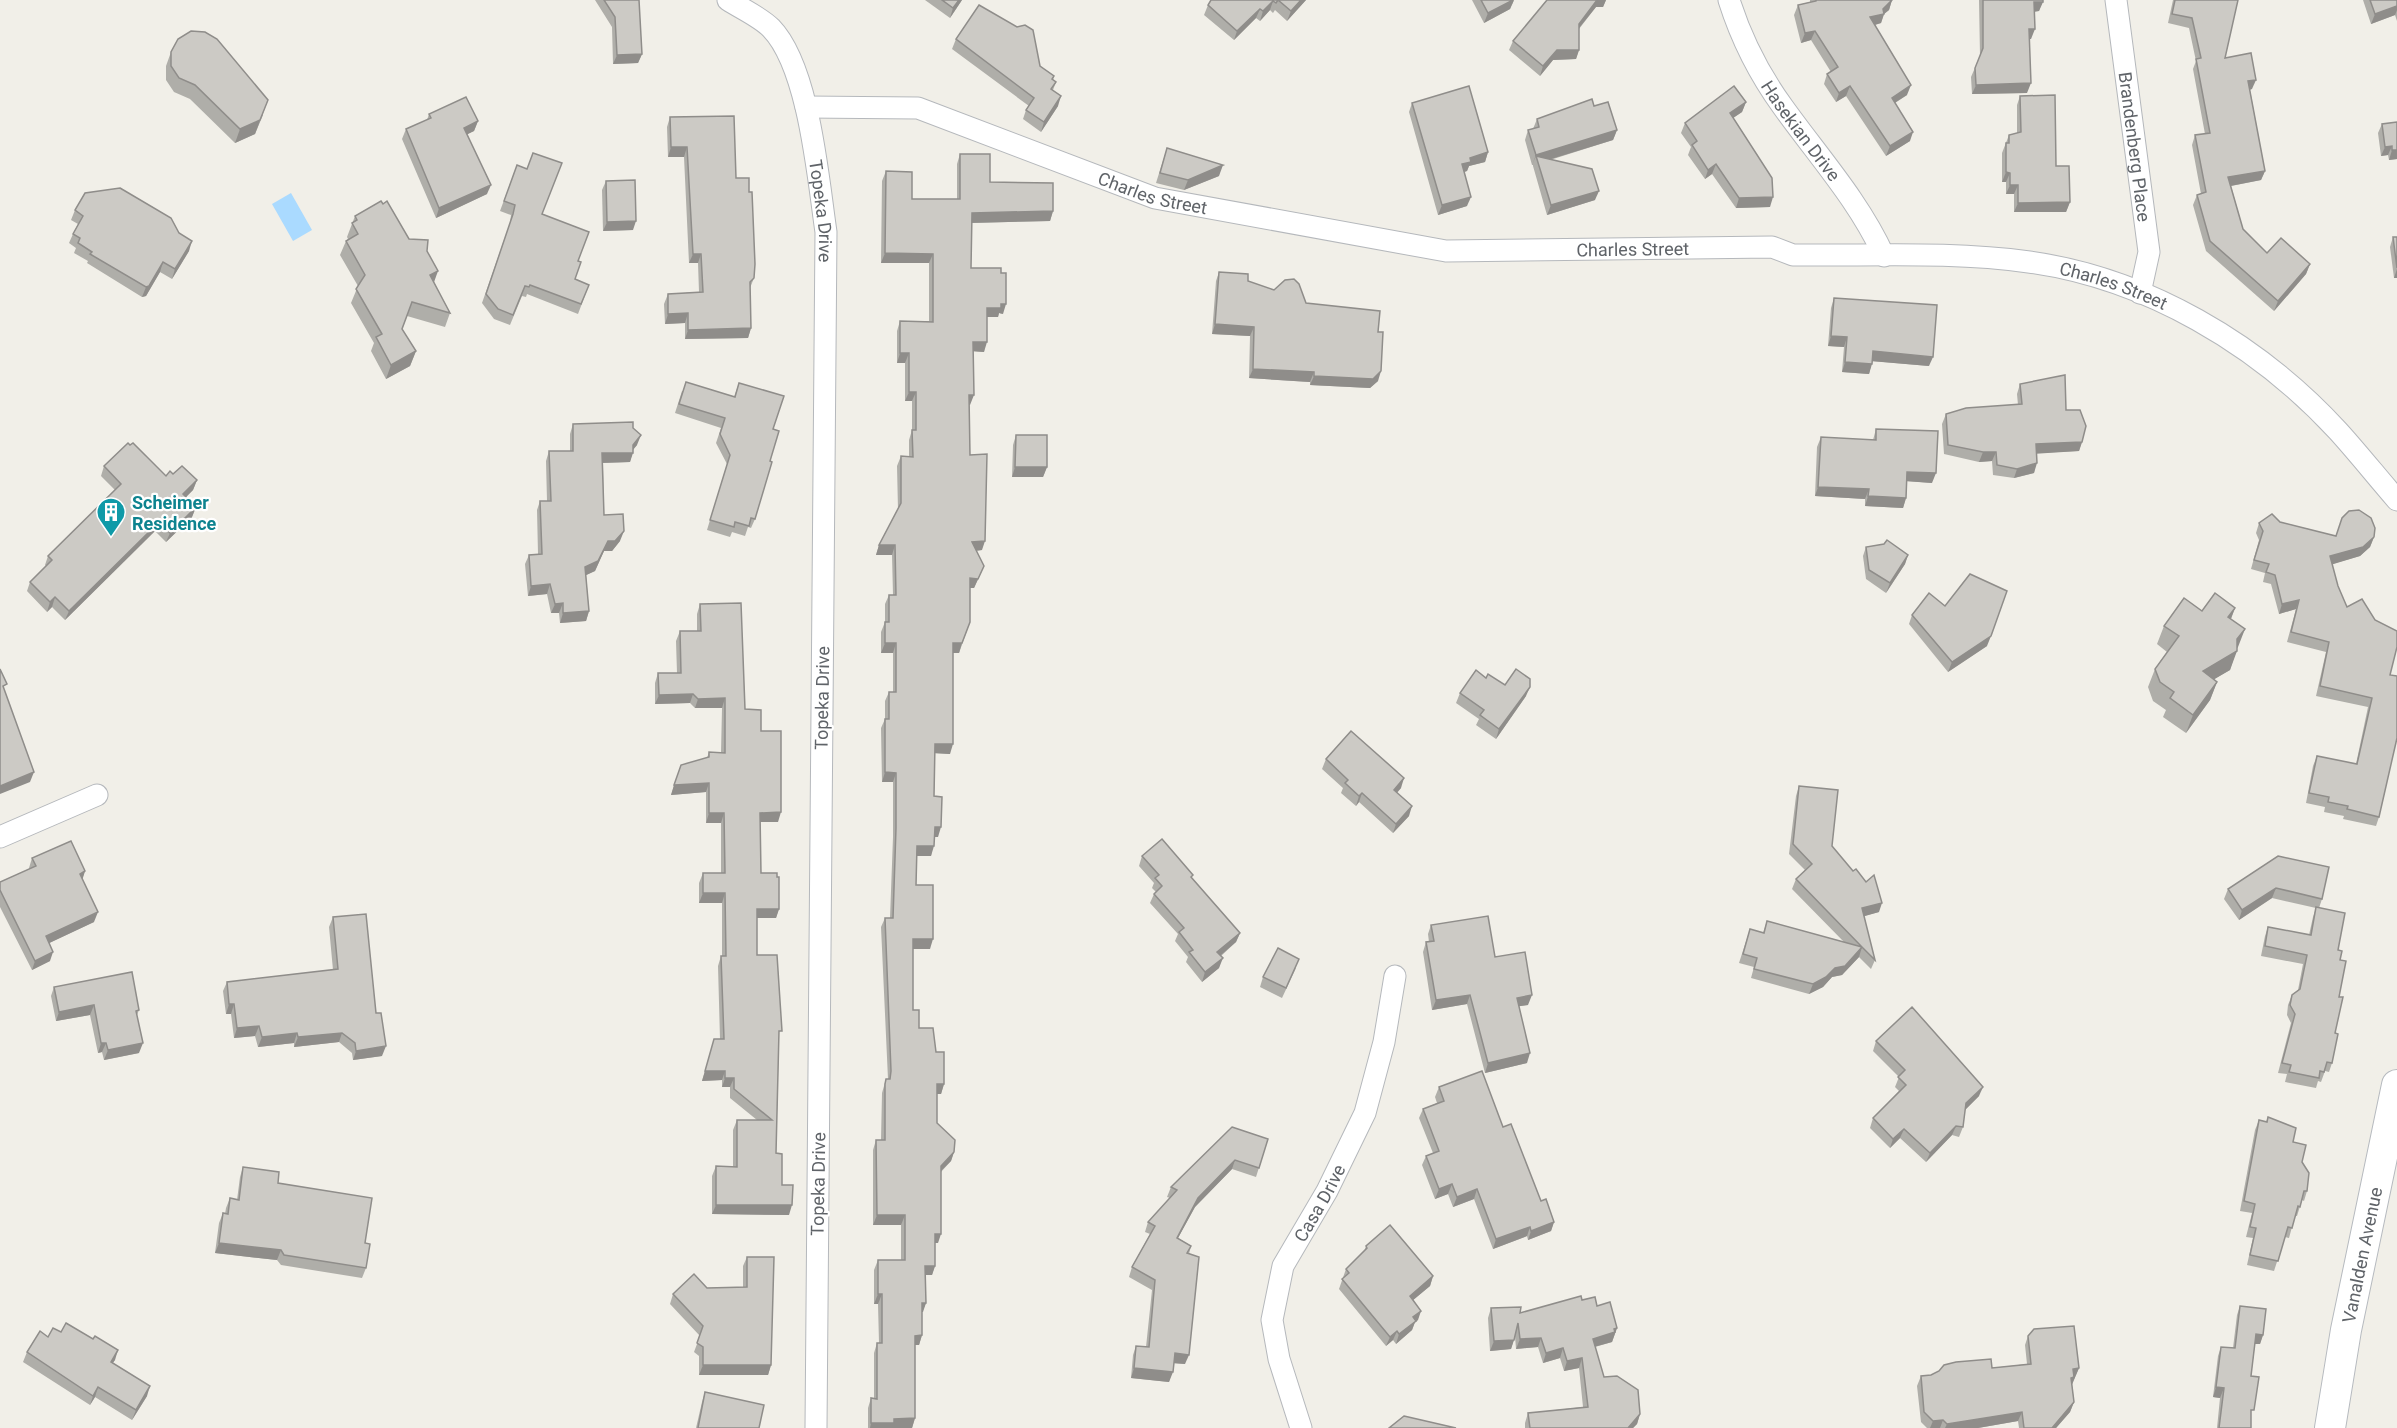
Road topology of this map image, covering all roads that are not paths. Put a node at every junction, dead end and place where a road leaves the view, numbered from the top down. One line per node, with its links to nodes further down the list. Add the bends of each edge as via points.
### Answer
1 (728, 0): 4 (street, Topeka Drive, via 771,28 795,68)
2 (1729, 0): 5 (street, Hasekian Drive, via 1738,29 1759,69 1781,105 1869,222)
3 (2116, 0): 6 (street, Brandenberg Place, via 2149,252)
4 (806, 106): 5 (street, Charles Street, via 918,108 1155,198 1446,250 1772,247 1793,255); 12 (street, Topeka Drive, via 826,232)
5 (1884, 256): 6 (street, Charles Street, via 2029,262 2093,274)
6 (2140, 293): 7 (street, Charles Street, via 2189,315 2287,382 2337,430)
7 (2397, 500)
8 (97, 795): 9 (street)
9 (0, 837)
10 (1395, 976): 13 (street, Casa Drive, via 1384,1042 1365,1113 1327,1191 1283,1266 1272,1320 1278,1359)
11 (2397, 1085): 14 (main road, Vanalden Avenue, via 2346,1330)
12 (816, 1428)
13 (1301, 1428)
14 (2330, 1428)

